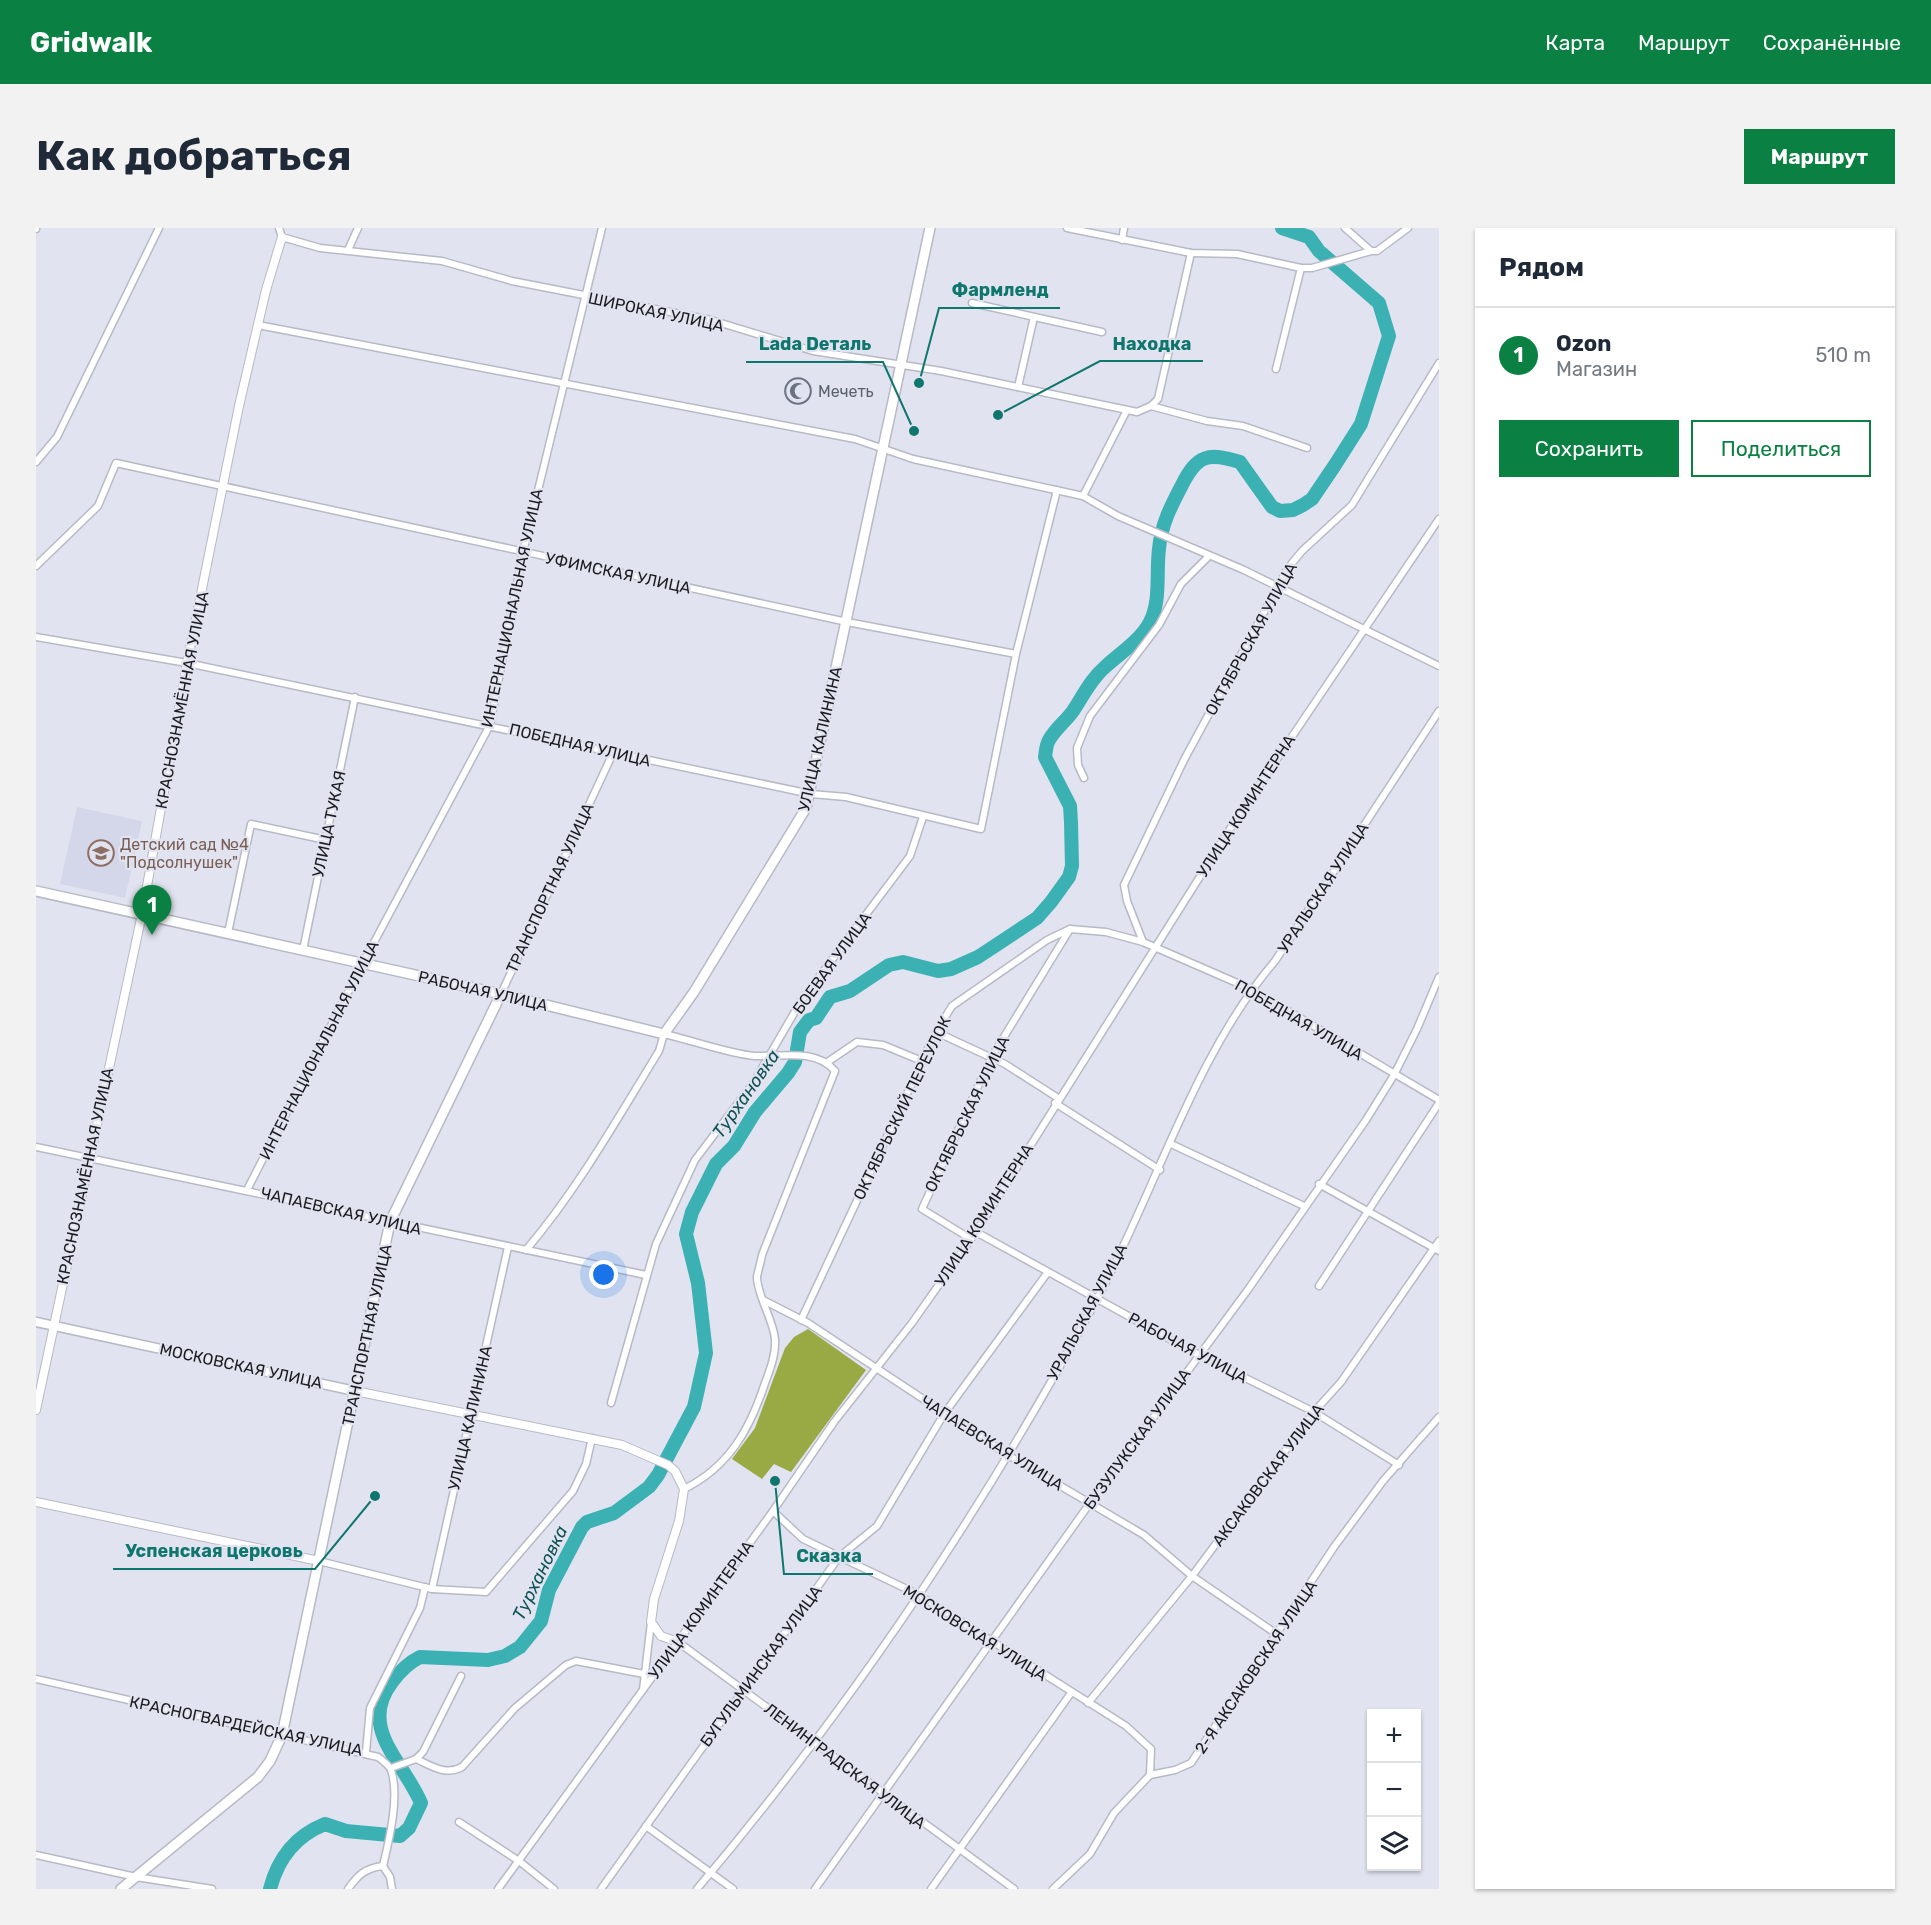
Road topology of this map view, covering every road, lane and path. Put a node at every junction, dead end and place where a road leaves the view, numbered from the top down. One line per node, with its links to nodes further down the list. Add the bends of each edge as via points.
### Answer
1 (159, 228): 30 (street, via 57,437)
2 (279, 228): 10 (street)
3 (358, 228): 12 (street)
4 (602, 228): 16 (street, ИНТЕРНАЦИОНАЛЬНАЯ УЛИЦА)
5 (930, 228): 22 (main road, УЛИЦА КАЛИНИНА)
6 (1067, 228): 11 (street)
7 (1124, 228): 11 (street)
8 (1345, 228): 13 (street)
9 (1408, 228): 13 (street, via 1381,250)
10 (282, 237): 12 (street, ШИРОКАЯ УЛИЦА, via 320,248); 19 (street, КРАСНОЗНАМЁННАЯ УЛИЦА)
11 (1122, 240): 14 (street)
12 (348, 250): 16 (street, ШИРОКАЯ УЛИЦА, via 442,261)
13 (1371, 251): 15 (street)
14 (1191, 253): 15 (street, via 1237,254); 26 (street, via 1158,399)
15 (1301, 268): 23 (street)
16 (585, 297): 22 (street, ШИРОКАЯ УЛИЦА, via 711,320 813,351); 24 (street, ИНТЕРНАЦИОНАЛЬНАЯ УЛИЦА)
17 (972, 303): 18 (street)
18 (1034, 317): 20 (street); 25 (street)
19 (258, 325): 24 (street); 31 (street, КРАСНОЗНАМЁННАЯ УЛИЦА)
20 (1102, 332)
21 (1439, 363): 38 (street, ОКТЯБРЬСКАЯ УЛИЦА, via 1352,505 1302,551)
22 (902, 364): 25 (street, ШИРОКАЯ УЛИЦА); 29 (main road, УЛИЦА КАЛИНИНА)
23 (1276, 369)
24 (564, 382): 29 (street, via 855,440); 35 (street, ИНТЕРНАЦИОНАЛЬНАЯ УЛИЦА)
25 (1018, 387): 27 (street, ШИРОКАЯ УЛИЦА)
26 (1151, 406): 27 (street, ШИРОКАЯ УЛИЦА, via 1137,412); 28 (street, ШИРОКАЯ УЛИЦА, via 1243,426)
27 (1127, 410): 33 (street)
28 (1307, 448)
29 (883, 450): 32 (street); 39 (main road, УЛИЦА КАЛИНИНА)
30 (36, 462)
31 (225, 488): 35 (street, УФИМСКАЯ УЛИЦА); 37 (street, УФИМСКАЯ УЛИЦА, via 116,463 98,506); 43 (street, КРАСНОЗНАМЁННАЯ УЛИЦА)
32 (1057, 490): 33 (street); 42 (street)
33 (1083, 496): 36 (street, via 1118,516)
34 (1439, 519): 40 (street, УЛИЦА КОМИНТЕРНА)
35 (523, 552): 39 (street, УФИМСКАЯ УЛИЦА); 47 (street, ИНТЕРНАЦИОНАЛЬНАЯ УЛИЦА)
36 (1209, 556): 38 (street); 49 (street, via 1181,584 1159,625 1090,716 1077,748)
37 (36, 566)
38 (1279, 587): 40 (street); 57 (street, ОКТЯБРЬСКАЯ УЛИЦА, via 1184,760 1124,885)
39 (847, 622): 42 (street, УФИМСКАЯ УЛИЦА); 50 (main road, УЛИЦА КАЛИНИНА)
40 (1364, 630): 44 (street); 58 (street, УЛИЦА КОМИНТЕРНА, via 1234,821)
41 (36, 637): 43 (street, ПОБЕДНАЯ УЛИЦА)
42 (1016, 654): 51 (street, ПОБЕДНАЯ УЛИЦА, via 981,829)
43 (187, 663): 45 (street, ПОБЕДНАЯ УЛИЦА); 54 (street, КРАСНОЗНАМЁННАЯ УЛИЦА)
44 (1439, 666)
45 (355, 697): 47 (street, ПОБЕДНАЯ УЛИЦА); 52 (street, УЛИЦА ТУКАЯ)
46 (1439, 711): 62 (street, УРАЛЬСКАЯ УЛИЦА, via 1275,960)
47 (490, 724): 48 (street, ПОБЕДНАЯ УЛИЦА); 60 (street, ИНТЕРНАЦИОНАЛЬНАЯ УЛИЦА)
48 (613, 753): 50 (street, ПОБЕДНАЯ УЛИЦА); 63 (street, ТРАНСПОРТНАЯ УЛИЦА)
49 (1084, 778)
50 (811, 794): 51 (street, ПОБЕДНАЯ УЛИЦА, via 846,797); 65 (main road, УЛИЦА КАЛИНИНА, via 799,824)
51 (923, 818): 66 (street, БОЕВАЯ УЛИЦА, via 910,856 801,1001)
52 (326, 840): 56 (street, via 251,824); 59 (street, УЛИЦА ТУКАЯ)
53 (36, 891): 54 (main road, РАБОЧАЯ УЛИЦА)
54 (142, 914): 56 (main road, РАБОЧАЯ УЛИЦА); 75 (street, КРАСНОЗНАМЁННАЯ УЛИЦА)
55 (1070, 929): 57 (street, via 1106,932); 64 (street, ОКТЯБРЬСКИЙ ПЕРЕУЛОК, via 1047,940 952,1006); 67 (street, ОКТЯБРЬСКАЯ УЛИЦА)
56 (228, 933): 59 (main road, РАБОЧАЯ УЛИЦА)
57 (1143, 942): 58 (street)
58 (1155, 948): 62 (street, ПОБЕДНАЯ УЛИЦА); 71 (street, УЛИЦА КОМИНТЕРНА)
59 (303, 950): 60 (main road, РАБОЧАЯ УЛИЦА)
60 (363, 963): 63 (main road, РАБОЧАЯ УЛИЦА); 78 (street, ИНТЕРНАЦИОНАЛЬНАЯ УЛИЦА)
61 (1439, 977): 70 (street, БУЗУЛУКСКАЯ УЛИЦА)
62 (1251, 989): 70 (street, ПОБЕДНАЯ УЛИЦА); 73 (street, УРАЛЬСКАЯ УЛИЦА, via 1204,1071)
63 (501, 994): 65 (main road, РАБОЧАЯ УЛИЦА); 81 (main road, ТРАНСПОРТНАЯ УЛИЦА)
64 (936, 1032): 67 (street); 68 (street, ОКТЯБРЬСКИЙ ПЕРЕУЛОК)
65 (664, 1034): 66 (street, РАБОЧАЯ УЛИЦА, via 755,1056); 87 (street, УЛИЦА КАЛИНИНА, via 659,1051 584,1175)
66 (772, 1054): 69 (street, РАБОЧАЯ УЛИЦА, via 804,1056); 89 (street, БОЕВАЯ УЛИЦА, via 695,1160 666,1220)
67 (991, 1058): 71 (street); 83 (street, ОКТЯБРЬСКАЯ УЛИЦА, via 922,1209)
68 (922, 1060): 69 (street, via 883,1046 857,1042); 93 (street, ОКТЯБРЬСКИЙ ПЕРЕУЛОК)
69 (826, 1063): 91 (street, via 835,1071 834,1079 762,1255 757,1279)
70 (1394, 1075): 72 (street, ПОБЕДНАЯ УЛИЦА); 77 (street, БУЗУЛУКСКАЯ УЛИЦА)
71 (1057, 1100): 76 (street); 82 (street, УЛИЦА КОМИНТЕРНА)
72 (1439, 1101): 80 (street)
73 (1171, 1144): 76 (street, УРАЛЬСКАЯ УЛИЦА); 79 (street)
74 (36, 1147): 75 (street, ЧАПАЕВСКАЯ УЛИЦА)
75 (88, 1158): 78 (street, ЧАПАЕВСКАЯ УЛИЦА); 95 (street, КРАСНОЗНАМЁННАЯ УЛИЦА)
76 (1160, 1170): 92 (street, УРАЛЬСКАЯ УЛИЦА)
77 (1319, 1184): 79 (street, БУЗУЛУКСКАЯ УЛИЦА); 80 (street)
78 (248, 1190): 81 (street, ЧАПАЕВСКАЯ УЛИЦА)
79 (1304, 1206): 96 (street, БУЗУЛУКСКАЯ УЛИЦА)
80 (1367, 1210): 86 (street); 90 (street)
81 (390, 1222): 85 (street, ЧАПАЕВСКАЯ УЛИЦА); 98 (main road, ТРАНСПОРТНАЯ УЛИЦА)
82 (976, 1232): 83 (street, УЛИЦА КОМИНТЕРНА); 88 (street, РАБОЧАЯ УЛИЦА)
83 (971, 1239): 97 (street, УЛИЦА КОМИНТЕРНА)
84 (1439, 1241): 86 (street, АКСАКОВСКАЯ УЛИЦА)
85 (508, 1246): 87 (street, ЧАПАЕВСКАЯ УЛИЦА); 102 (street, УЛИЦА КАЛИНИНА)
86 (1436, 1249): 101 (street, АКСАКОВСКАЯ УЛИЦА, via 1341,1382)
87 (526, 1250): 89 (street, ЧАПАЕВСКАЯ УЛИЦА)
88 (1048, 1272): 92 (street, РАБОЧАЯ УЛИЦА); 103 (street, БУГУЛЬМИНСКАЯ УЛИЦА)
89 (646, 1275): 99 (street, БОЕВАЯ УЛИЦА)
90 (1319, 1286)
91 (765, 1300): 93 (street, ЧАПАЕВСКАЯ УЛИЦА); 108 (street, via 775,1343 747,1431 728,1457 703,1480)
92 (1097, 1300): 96 (street, РАБОЧАЯ УЛИЦА); 106 (street, УРАЛЬСКАЯ УЛИЦА)
93 (801, 1320): 97 (street, ЧАПАЕВСКАЯ УЛИЦА)
94 (36, 1322): 95 (main road, МОСКОВСКАЯ УЛИЦА)
95 (53, 1326): 98 (main road, МОСКОВСКАЯ УЛИЦА); 100 (street, КРАСНОЗНАМЁННАЯ УЛИЦА)
96 (1199, 1355): 101 (street, РАБОЧАЯ УЛИЦА); 110 (street, БУЗУЛУКСКАЯ УЛИЦА)
97 (876, 1371): 103 (street, ЧАПАЕВСКАЯ УЛИЦА); 111 (street, УЛИЦА КОМИНТЕРНА, via 834,1422)
98 (355, 1390): 102 (street, МОСКОВСКАЯ УЛИЦА); 113 (main road, ТРАНСПОРТНАЯ УЛИЦА)
99 (611, 1403)
100 (36, 1410)
101 (1314, 1412): 107 (street, РАБОЧАЯ УЛИЦА); 114 (street, АКСАКОВСКАЯ УЛИЦА)
102 (471, 1414): 105 (street, МОСКОВСКАЯ УЛИЦА); 115 (street, УЛИЦА КАЛИНИНА)
103 (944, 1414): 106 (street, ЧАПАЕВСКАЯ УЛИЦА); 112 (street, БУГУЛЬМИНСКАЯ УЛИЦА, via 877,1526)
104 (1439, 1417): 107 (street, 2-Я АКСАКОВСКАЯ УЛИЦА)
105 (592, 1438): 108 (street, МОСКОВСКАЯ УЛИЦА, via 669,1465); 115 (street, via 586,1464 573,1491 491,1589 480,1593)
106 (1008, 1455): 110 (street, ЧАПАЕВСКАЯ УЛИЦА); 116 (street, УРАЛЬСКАЯ УЛИЦА)
107 (1399, 1465): 118 (street, 2-Я АКСАКОВСКАЯ УЛИЦА, via 1376,1490)
108 (684, 1489): 117 (street)
109 (36, 1502): 113 (street)
110 (1090, 1503): 114 (street, ЧАПАЕВСКАЯ УЛИЦА, via 1144,1535); 120 (street, БУЗУЛУКСКАЯ УЛИЦА)
111 (773, 1511): 112 (street, МОСКОВСКАЯ УЛИЦА, via 803,1539); 119 (street, УЛИЦА КОМИНТЕРНА)
112 (839, 1557): 116 (street, МОСКОВСКАЯ УЛИЦА); 124 (street, БУГУЛЬМИНСКАЯ УЛИЦА)
113 (319, 1561): 115 (street); 128 (main road, ТРАНСПОРТНАЯ УЛИЦА)
114 (1192, 1576): 118 (street, ЧАПАЕВСКАЯ УЛИЦА); 127 (street, АКСАКОВСКАЯ УЛИЦА)
115 (429, 1588): 130 (street, УЛИЦА КАЛИНИНА, via 370,1708)
116 (918, 1596): 120 (street, МОСКОВСКАЯ УЛИЦА); 129 (street, УРАЛЬСКАЯ УЛИЦА)
117 (651, 1622): 119 (street, via 661,1636); 121 (street)
118 (1275, 1633): 133 (street, 2-Я АКСАКОВСКАЯ УЛИЦА, via 1191,1763)
119 (678, 1642): 124 (street, ЛЕНИНГРАДСКАЯ УЛИЦА); 125 (street, УЛИЦА КОМИНТЕРНА)
120 (991, 1643): 126 (street, МОСКОВСКАЯ УЛИЦА); 134 (street, БУЗУЛУКСКАЯ УЛИЦА)
121 (644, 1674): 125 (street); 131 (street, via 576,1662 566,1665 515,1708 462,1767 444,1771)
122 (461, 1676): 131 (street)
123 (36, 1679): 128 (street, КРАСНОГВАРДЕЙСКАЯ УЛИЦА)
124 (744, 1690): 129 (street, ЛЕНИНГРАДСКАЯ УЛИЦА); 136 (street, БУГУЛЬМИНСКАЯ УЛИЦА)
125 (642, 1691): 139 (street, УЛИЦА КОМИНТЕРНА)
126 (1071, 1692): 127 (street, МОСКОВСКАЯ УЛИЦА); 137 (street)
127 (1088, 1703): 133 (street, МОСКОВСКАЯ УЛИЦА, via 1126,1726 1151,1749)
128 (282, 1735): 130 (street, КРАСНОГВАРДЕЙСКАЯ УЛИЦА); 142 (main road, ТРАНСПОРТНАЯ УЛИЦА, via 258,1777)
129 (814, 1744): 134 (street, ЛЕНИНГРАДСКАЯ УЛИЦА); 141 (street, УРАЛЬСКАЯ УЛИЦА)
130 (366, 1752): 132 (street, КРАСНОГВАРДЕЙСКАЯ УЛИЦА)
131 (416, 1759): 132 (street)
132 (391, 1768): 140 (street, via 391,1832)
133 (1150, 1775): 155 (street, via 1114,1813 1090,1854)
134 (883, 1794): 137 (street, ЛЕНИНГРАДСКАЯ УЛИЦА); 152 (street, БУЗУЛУКСКАЯ УЛИЦА)
135 (459, 1822): 139 (street)
136 (646, 1827): 141 (street); 149 (street, БУГУЛЬМИНСКАЯ УЛИЦА)
137 (958, 1850): 153 (street); 154 (street, ЛЕНИНГРАДСКАЯ УЛИЦА)
138 (36, 1855): 142 (street)
139 (519, 1861): 147 (street, УЛИЦА КОМИНТЕРНА); 148 (street)
140 (383, 1866): 145 (street, via 360,1874); 146 (street)
141 (711, 1872): 150 (street, УРАЛЬСКАЯ УЛИЦА); 151 (street)
142 (135, 1877): 143 (main road, ТРАНСПОРТНАЯ УЛИЦА); 144 (street)
143 (121, 1889)
144 (212, 1889)
145 (348, 1889)
146 (392, 1889)
147 (498, 1889)
148 (554, 1889)
149 (602, 1889)
150 (697, 1889)
151 (733, 1889)
152 (815, 1889)
153 (931, 1889)
154 (1014, 1889)
155 (1053, 1889)

